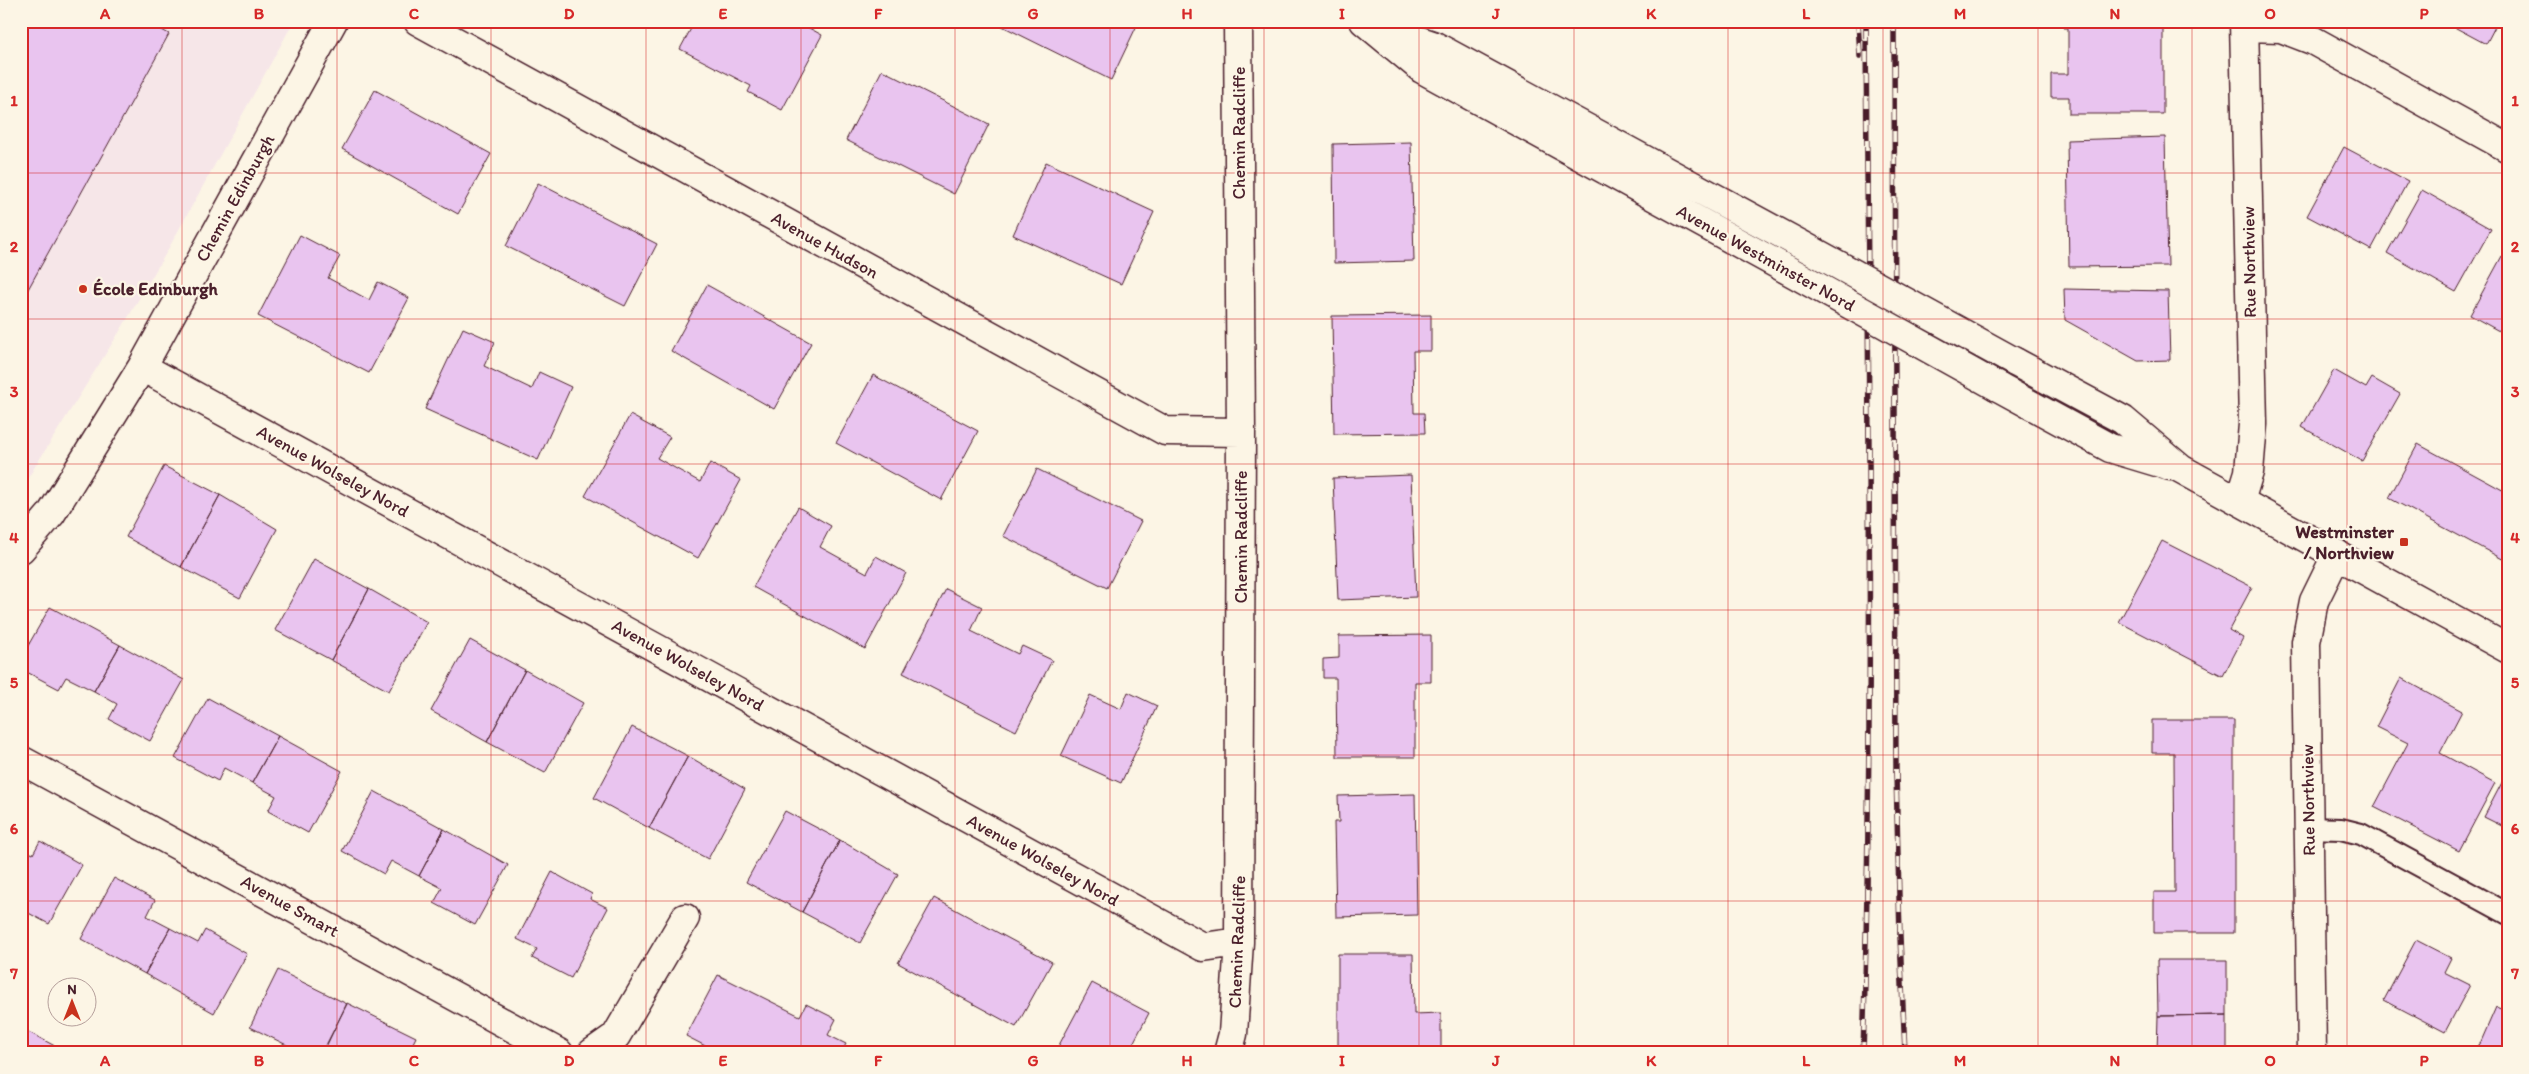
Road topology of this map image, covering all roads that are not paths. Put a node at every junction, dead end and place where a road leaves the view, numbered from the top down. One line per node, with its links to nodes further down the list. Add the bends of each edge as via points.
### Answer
1 (333, 21): 7 (street, Chemin Edinburgh)
2 (418, 21): 8 (street, Avenue Hudson, via 1165,431)
3 (1238, 21): 8 (street, Chemin Radcliffe)
4 (1364, 21): 9 (street, Avenue Westminster Nord, bridge, via 1435,46 2123,420); 9 (street, Avenue Westminster Nord, bridge, via 1422,68 2110,448)
5 (2244, 24): 6 (street, via 2281,28 2312,40); 10 (street, Rue Northview, via 2253,424 2249,472)
6 (2508, 148)
7 (142, 366): 11 (street, Chemin Edinburgh, via 51,514); 18 (street, Avenue Wolseley Nord, via 1203,947)
8 (1242, 432): 18 (street, Chemin Radcliffe)
9 (2181, 469): 10 (street, Avenue Westminster Nord)
10 (2240, 501): 12 (street, Avenue Westminster Nord)
11 (21, 549)
12 (2337, 554): 13 (street, Avenue Westminster Nord); 15 (street, Rue Northview, via 2314,601 2306,642)
13 (2508, 649)
14 (21, 760): 19 (street, Avenue Smart)
15 (2308, 828): 16 (lane, via 2341,829 2361,834); 22 (street, Rue Northview)
16 (2508, 914)
17 (685, 918): 20 (street, via 616,1036)
18 (1238, 942): 21 (street, Chemin Radcliffe, via 1233,1034)
19 (559, 1053)
20 (592, 1053)
21 (1228, 1053)
22 (2312, 1053)

